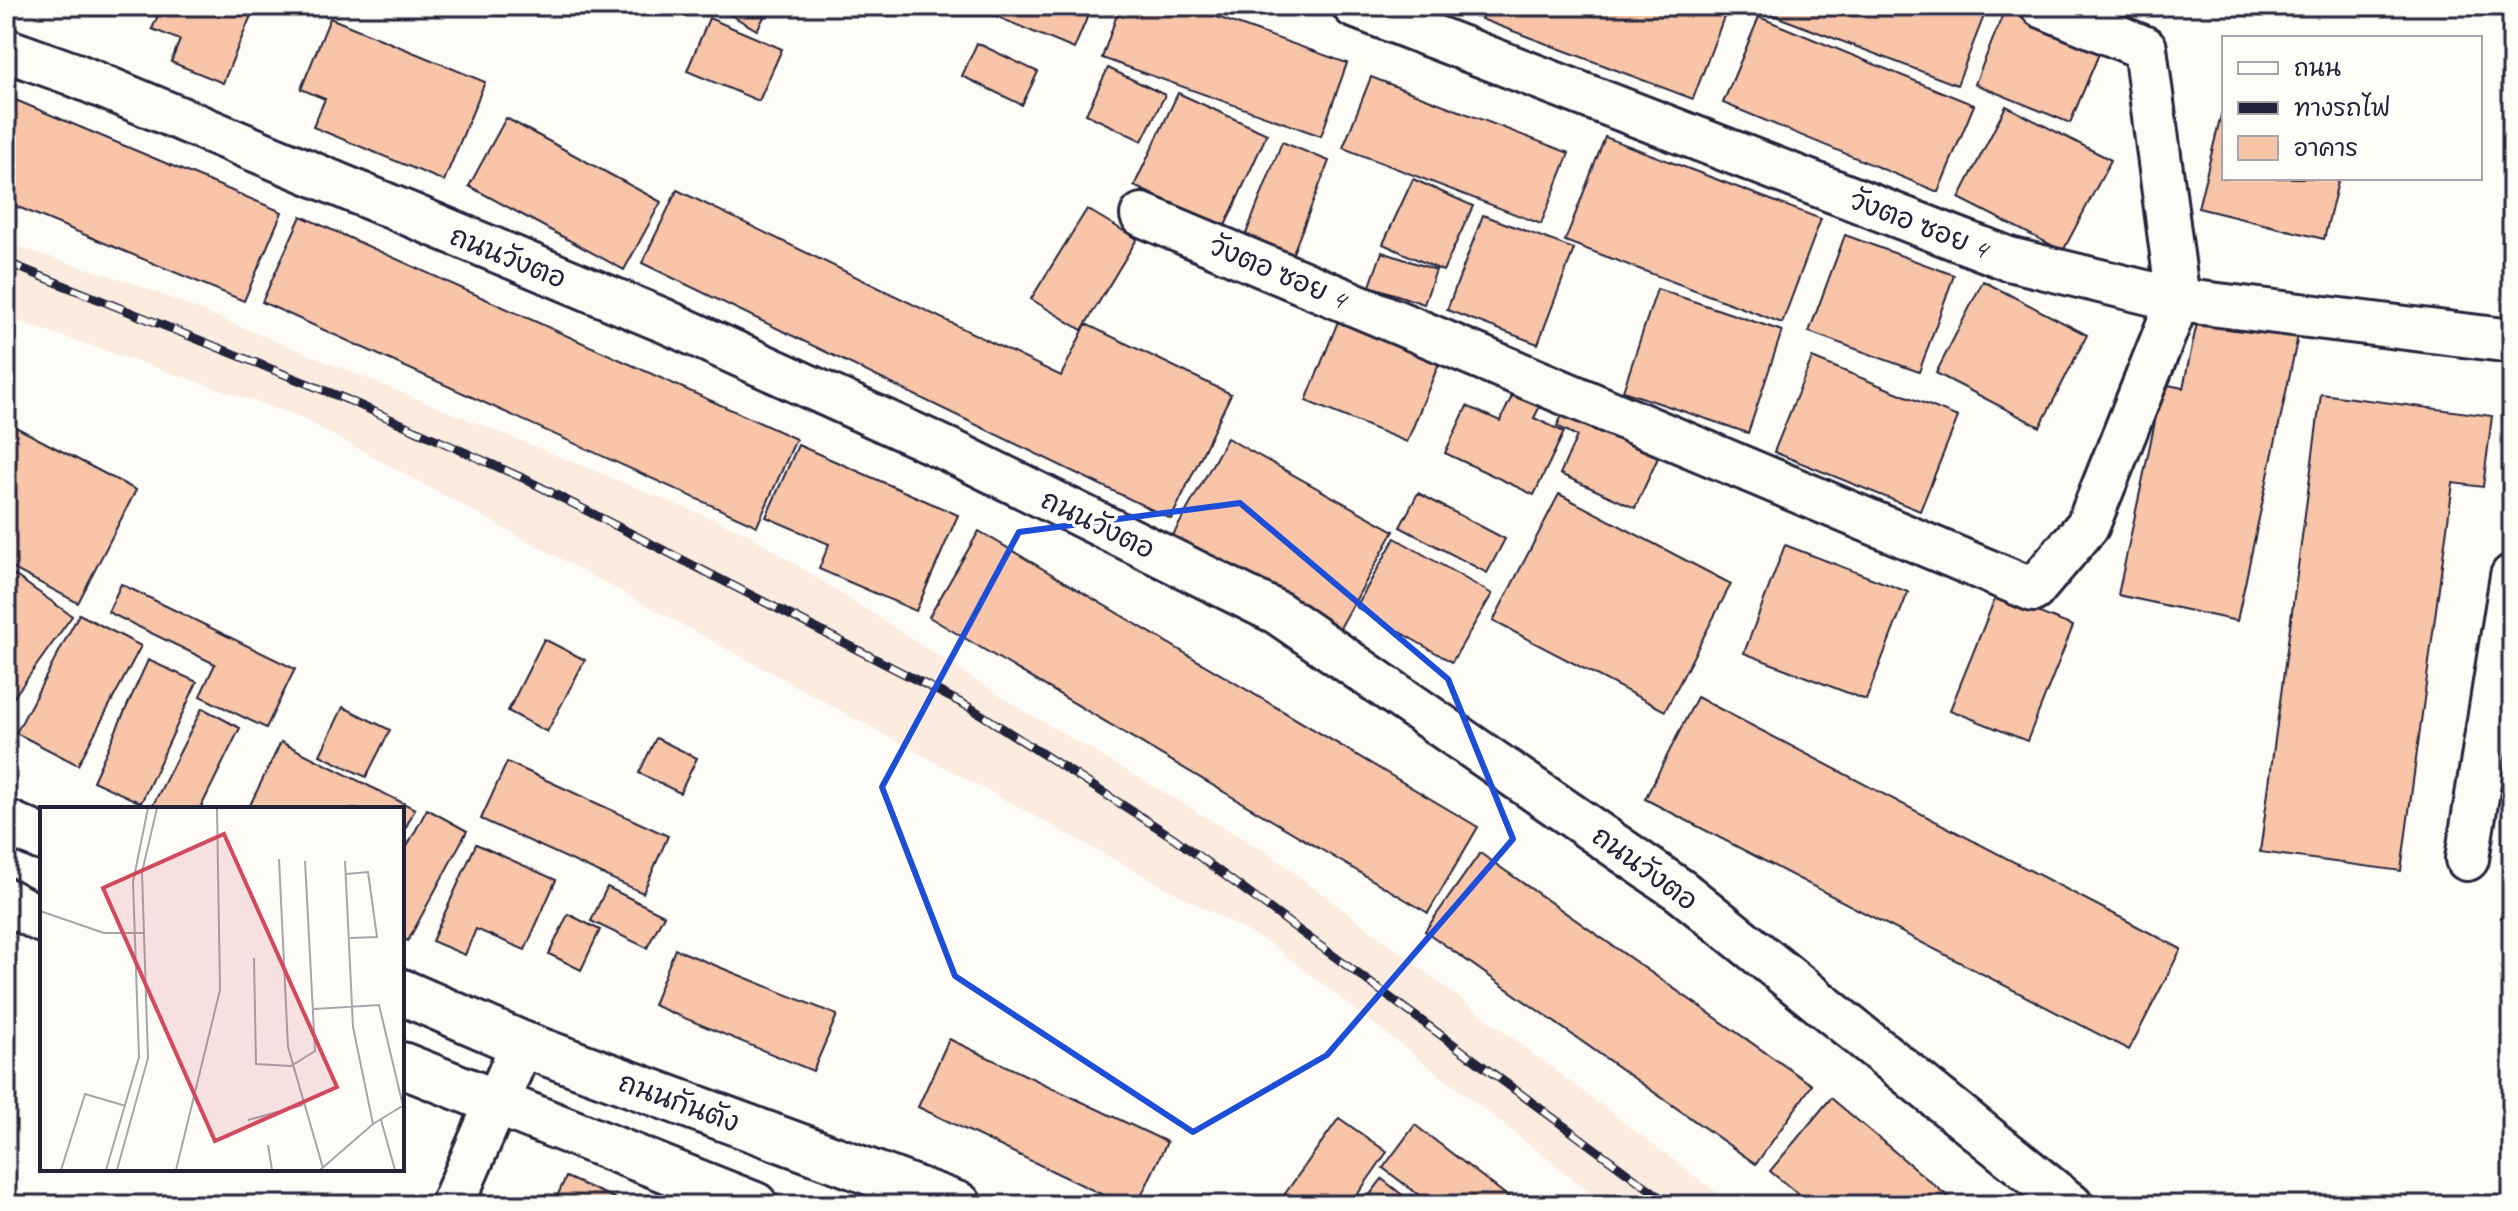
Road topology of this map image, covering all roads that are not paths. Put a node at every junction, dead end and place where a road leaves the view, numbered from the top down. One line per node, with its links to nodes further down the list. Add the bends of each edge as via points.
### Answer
1 (1354, 6): 5 (street, วังตอ ซอย 4, via 2009,259)
2 (2042, 6): 5 (street, via 2145,48)
3 (6, 50): 20 (street, ถนนวังตอ, via 665,321 953,452 1278,613 1681,891)
4 (1142, 215): 5 (street, วังตอ ซอย 4, via 2033,590 2088,525)
5 (2178, 300): 6 (street, วังตอ ซอย 4)
6 (2512, 341)
7 (2512, 576): 10 (street)
8 (6, 822): 9 (main road)
9 (40, 837)
10 (2467, 859)
11 (6, 901): 12 (main road)
12 (40, 919)
13 (404, 993): 14 (main road, ถนนกันตัง)
14 (522, 1044): 16 (street); 19 (main road, ถนนกันตัง)
15 (404, 1066): 16 (main road)
16 (499, 1104): 17 (street); 18 (main road)
17 (452, 1205)
18 (755, 1205)
19 (959, 1205)
20 (2071, 1205)

